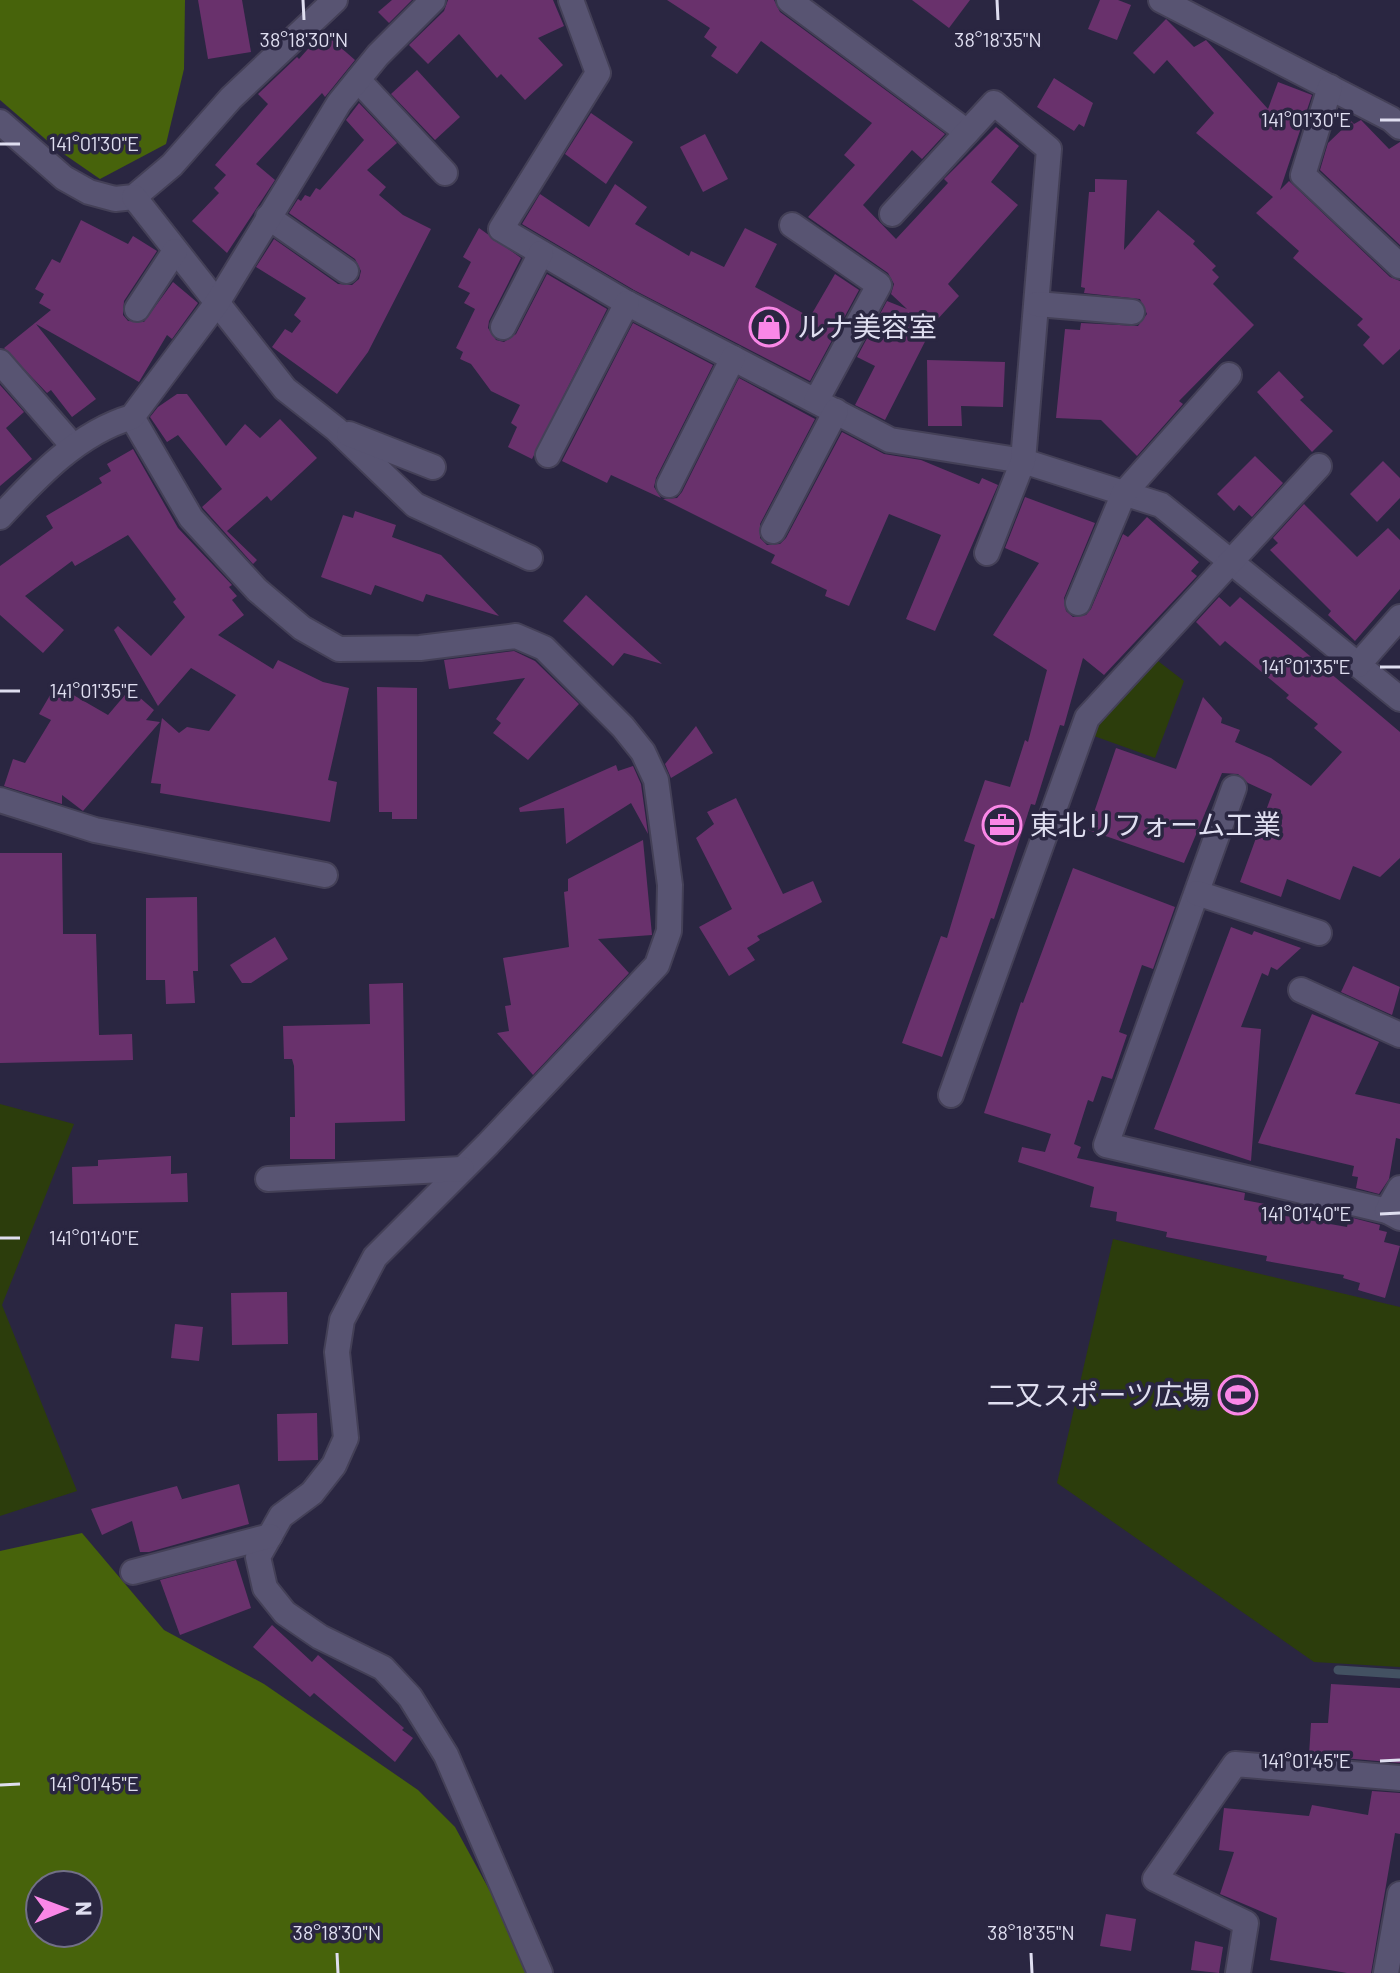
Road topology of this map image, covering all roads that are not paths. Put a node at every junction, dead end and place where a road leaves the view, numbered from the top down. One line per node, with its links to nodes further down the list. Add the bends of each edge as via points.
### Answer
1 (335, 0): 12 (street)
2 (433, 0): 6 (street)
3 (571, 0): 17 (street, via 598,73 501,229)
4 (789, 0): 10 (street)
5 (1161, 0): 7 (street)
6 (358, 80): 11 (street); 14 (street)
7 (1330, 87): 9 (street); 18 (street, via 1303,175)
8 (0, 122): 12 (street, via 64,178 89,192 115,199)
9 (1400, 127)
10 (967, 132): 13 (street); 22 (street, via 994,103 1049,149)
11 (445, 173)
12 (134, 197): 16 (street)
13 (892, 214)
14 (268, 217): 19 (street); 20 (street)
15 (792, 225): 29 (street, via 879,285)
16 (175, 251): 20 (street); 23 (street)
17 (541, 253): 21 (street); 25 (street)
18 (1400, 266)
19 (346, 271)
20 (217, 303): 30 (street); 31 (street, via 285,389)
21 (627, 303): 26 (street); 33 (street)
22 (1037, 304): 24 (street); 34 (street)
23 (137, 309)
24 (1132, 312)
25 (503, 327)
26 (733, 358): 29 (street); 37 (street)
27 (0, 362): 32 (street)
28 (1229, 375): 38 (street)
29 (826, 406): 34 (street, via 890,440); 40 (street)
30 (132, 417): 32 (street); 56 (street, via 191,518 257,590 302,628 339,649 420,648 516,636 544,648 623,727 656,780 670,885 669,931 657,965)
31 (336, 429): 36 (street); 42 (street, via 415,505)
32 (73, 446): 39 (street)
33 (548, 455)
34 (1023, 461): 38 (street); 41 (street)
35 (1319, 466): 43 (street)
36 (433, 467)
37 (669, 485)
38 (1124, 493): 43 (street, via 1161,505); 44 (street)
39 (0, 517)
40 (773, 531)
41 (987, 553)
42 (530, 558)
43 (1231, 563): 46 (street); 55 (street, via 1087,718)
44 (1078, 603)
45 (1400, 617): 46 (street)
46 (1358, 665): 47 (street)
47 (1400, 699)
48 (1234, 788): 51 (street)
49 (0, 800): 50 (street, via 95,830)
50 (325, 875)
51 (1197, 893): 52 (street); 59 (street, via 1106,1145)
52 (1319, 933)
53 (1301, 990): 54 (street)
54 (1400, 1035)
55 (951, 1095)
56 (462, 1169): 57 (street); 60 (street, via 375,1257 356,1288 342,1320 337,1352 346,1438 334,1465 312,1493 281,1516)
57 (268, 1179)
58 (1400, 1188): 59 (street)
59 (1394, 1214)
60 (270, 1536): 61 (street); 64 (street, via 258,1557 265,1588 285,1613 383,1668 410,1697 446,1755)
61 (133, 1572)
62 (1400, 1778): 65 (street, via 1235,1764 1155,1879 1246,1923)
63 (1400, 1894): 66 (street)
64 (540, 1973)
65 (1238, 1973)
66 (1386, 1973)

